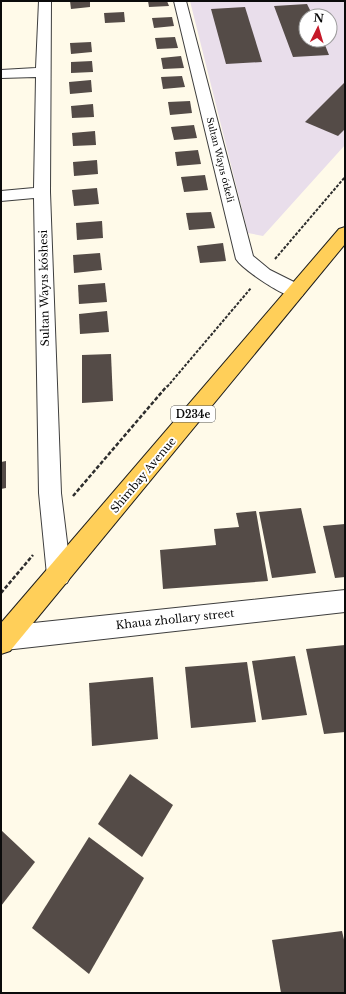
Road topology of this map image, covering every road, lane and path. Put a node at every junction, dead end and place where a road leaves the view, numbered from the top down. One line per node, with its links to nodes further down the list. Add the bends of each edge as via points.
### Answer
1 (45, 1): 3 (street, Sultan Wayıs kóshesi)
2 (180, 1): 9 (street, Sultan Wayıs ótkeli, via 245,259)
3 (43, 72): 4 (street); 6 (street, Sultan Wayıs kóshesi)
4 (1, 74)
5 (345, 178): 9 (path)
6 (42, 192): 7 (street); 13 (street, Sultan Wayıs kóshesi, via 50,493)
7 (1, 196)
8 (345, 233): 10 (main road, Shimbay Avenue / D234e)
9 (264, 274): 10 (street, Sultan Wayıs ótkeli); 11 (path)
10 (296, 291): 13 (main road, Shimbay Avenue / D234e)
11 (74, 494)
12 (34, 554): 14 (path)
13 (59, 575): 16 (main road, Shimbay Avenue / D234e)
14 (1, 593)
15 (345, 601): 16 (street, Khaua zhollary street)
16 (3, 640)

